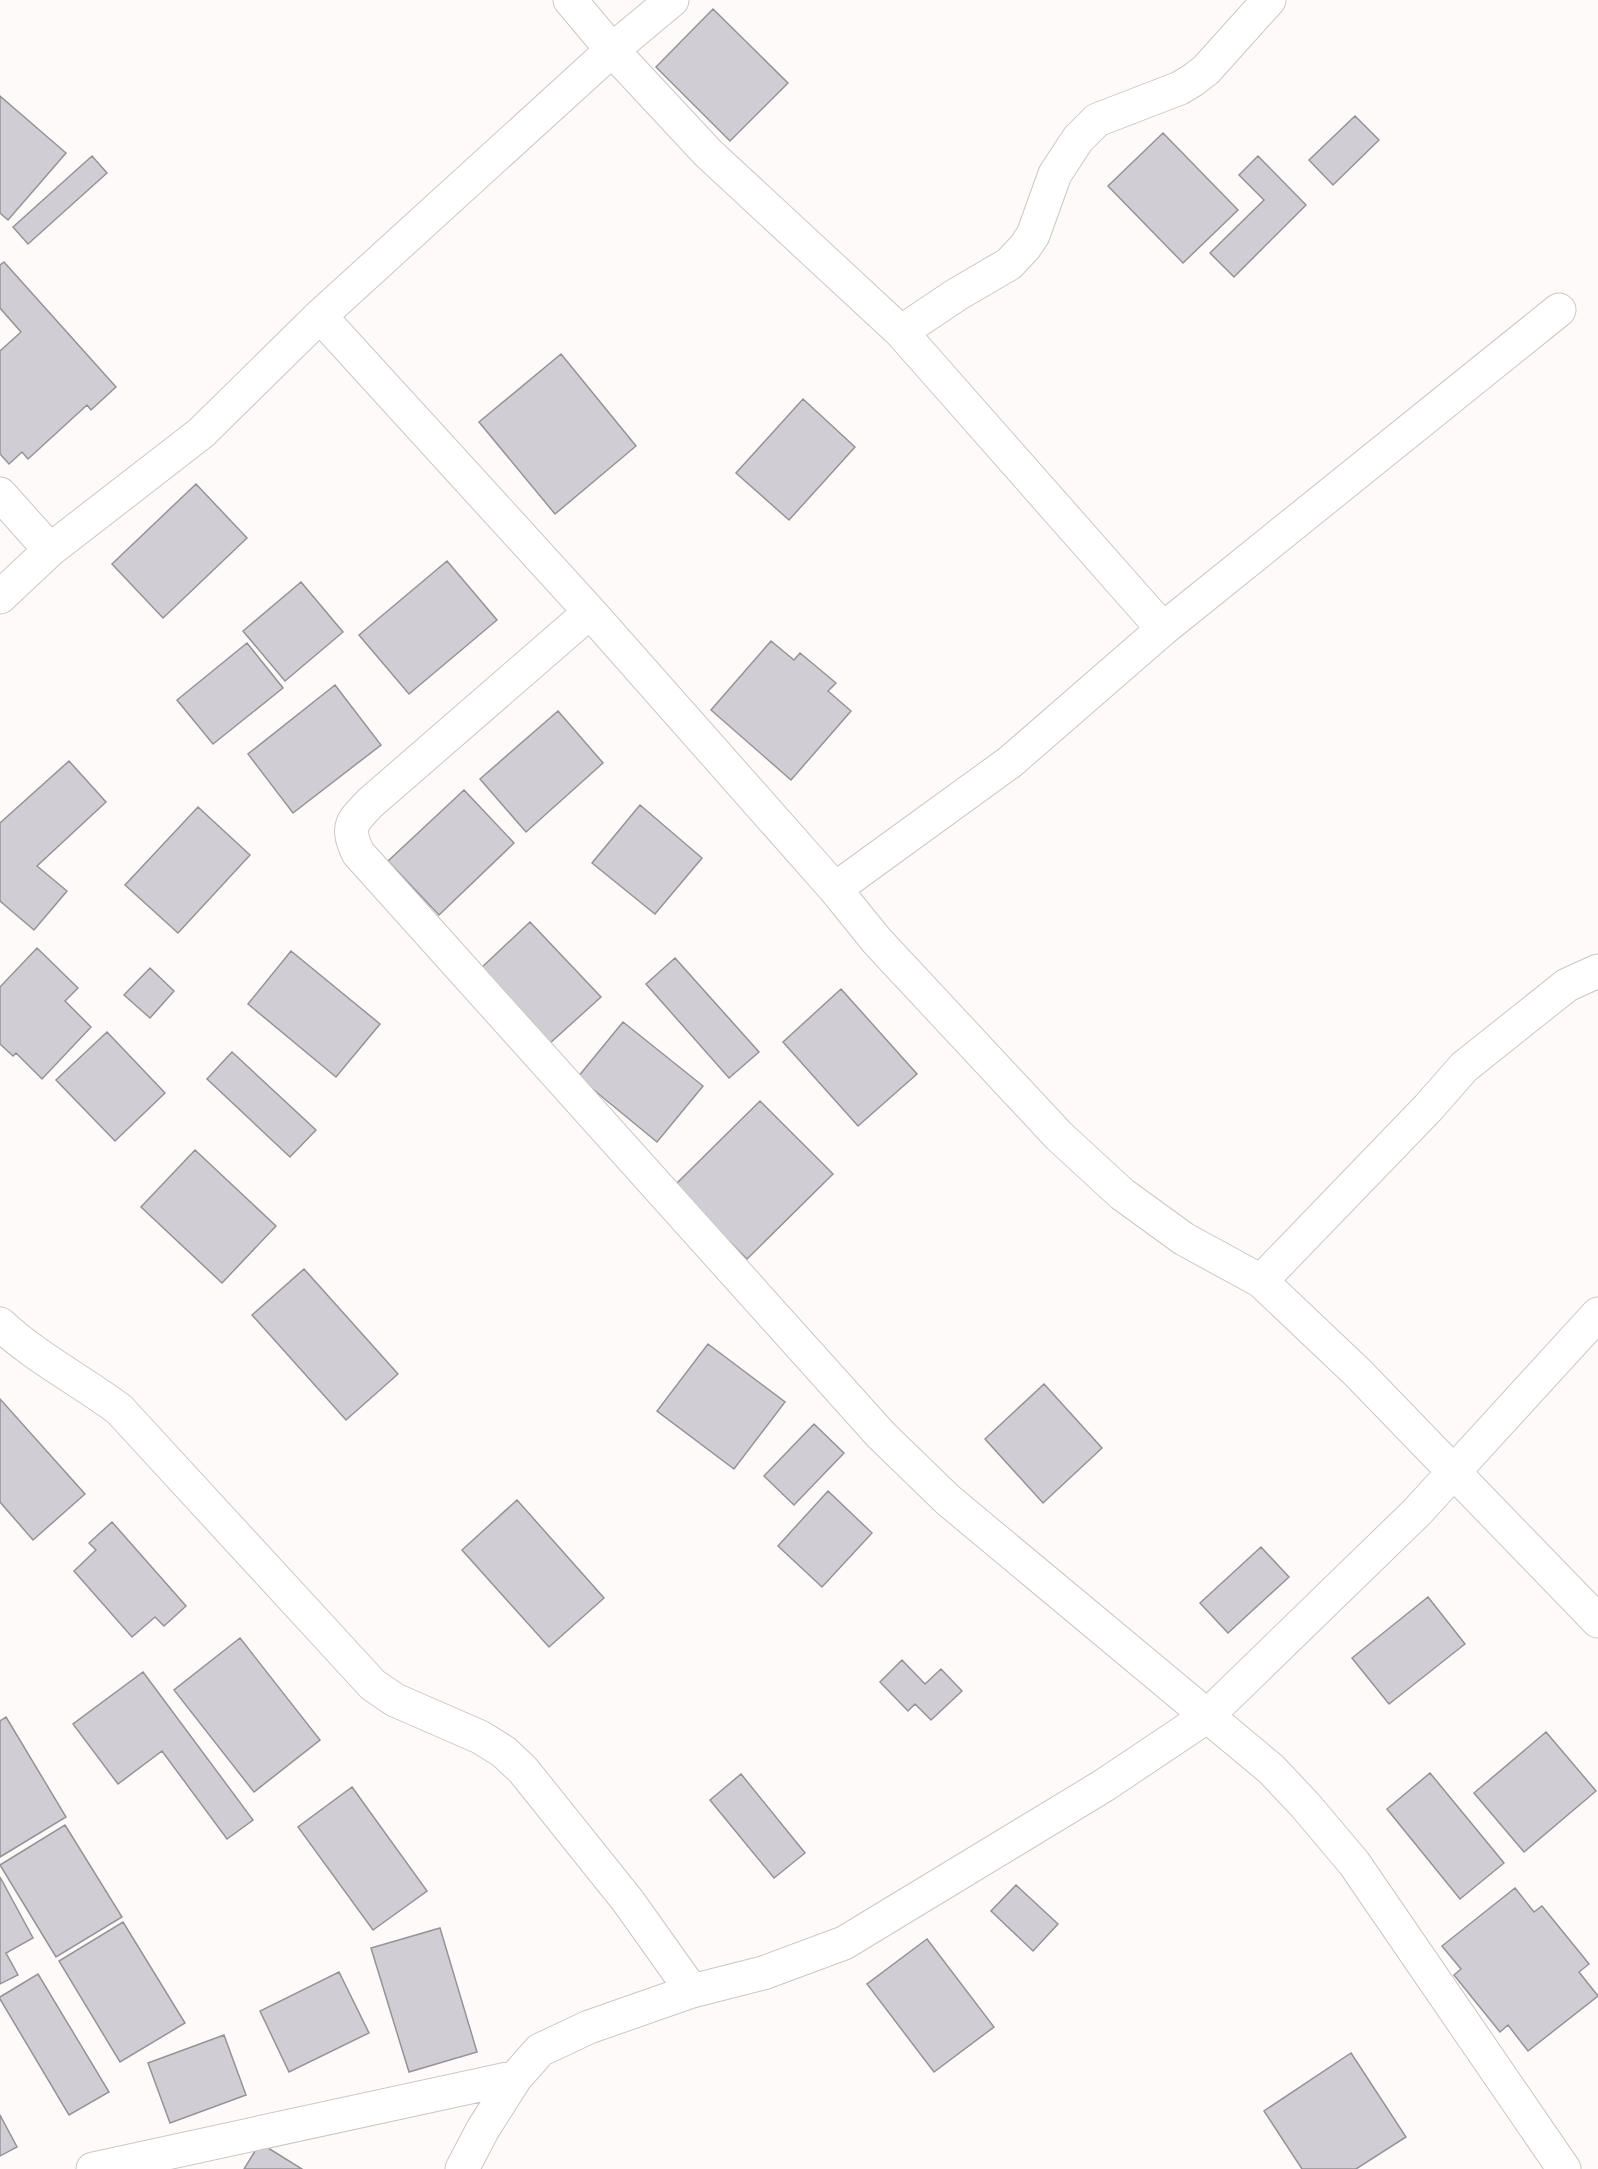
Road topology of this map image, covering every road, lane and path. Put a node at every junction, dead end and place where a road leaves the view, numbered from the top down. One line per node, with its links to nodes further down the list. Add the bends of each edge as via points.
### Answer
1 (570, 0): 4 (street)
2 (672, 0): 4 (street)
3 (1269, 0): 7 (street, via 1194,80 1097,120 1078,139 1055,174 1025,247 1008,264)
4 (612, 50): 6 (street); 7 (street, via 708,153)
5 (1559, 310): 12 (street)
6 (320, 316): 9 (street, via 201,433); 11 (street)
7 (901, 332): 12 (street)
8 (0, 494): 9 (street)
9 (50, 550): 10 (street)
10 (0, 597)
11 (590, 612): 13 (street); 20 (street, via 353,820 351,837 358,854 881,1435 948,1500)
12 (1162, 629): 13 (street, via 1010,762)
13 (835, 890): 15 (street, via 877,941 1052,1127 1122,1194 1184,1239)
14 (1598, 971): 15 (street, via 1567,985 1464,1067)
15 (1261, 1281): 18 (street)
16 (1598, 1314): 18 (street)
17 (0, 1324): 21 (street, via 18,1341 119,1408 373,1685 395,1700 480,1737 523,1770 628,1901)
18 (1454, 1470): 19 (street); 20 (street, via 1417,1512)
19 (1598, 1621)
20 (1206, 1717): 21 (street, via 1103,1786 844,1943 763,1973); 25 (street, via 1271,1769 1354,1863)
21 (692, 1991): 22 (street, via 589,2027 540,2050)
22 (516, 2077): 23 (street); 24 (street)
23 (93, 2169)
24 (462, 2169)
25 (1564, 2169)

